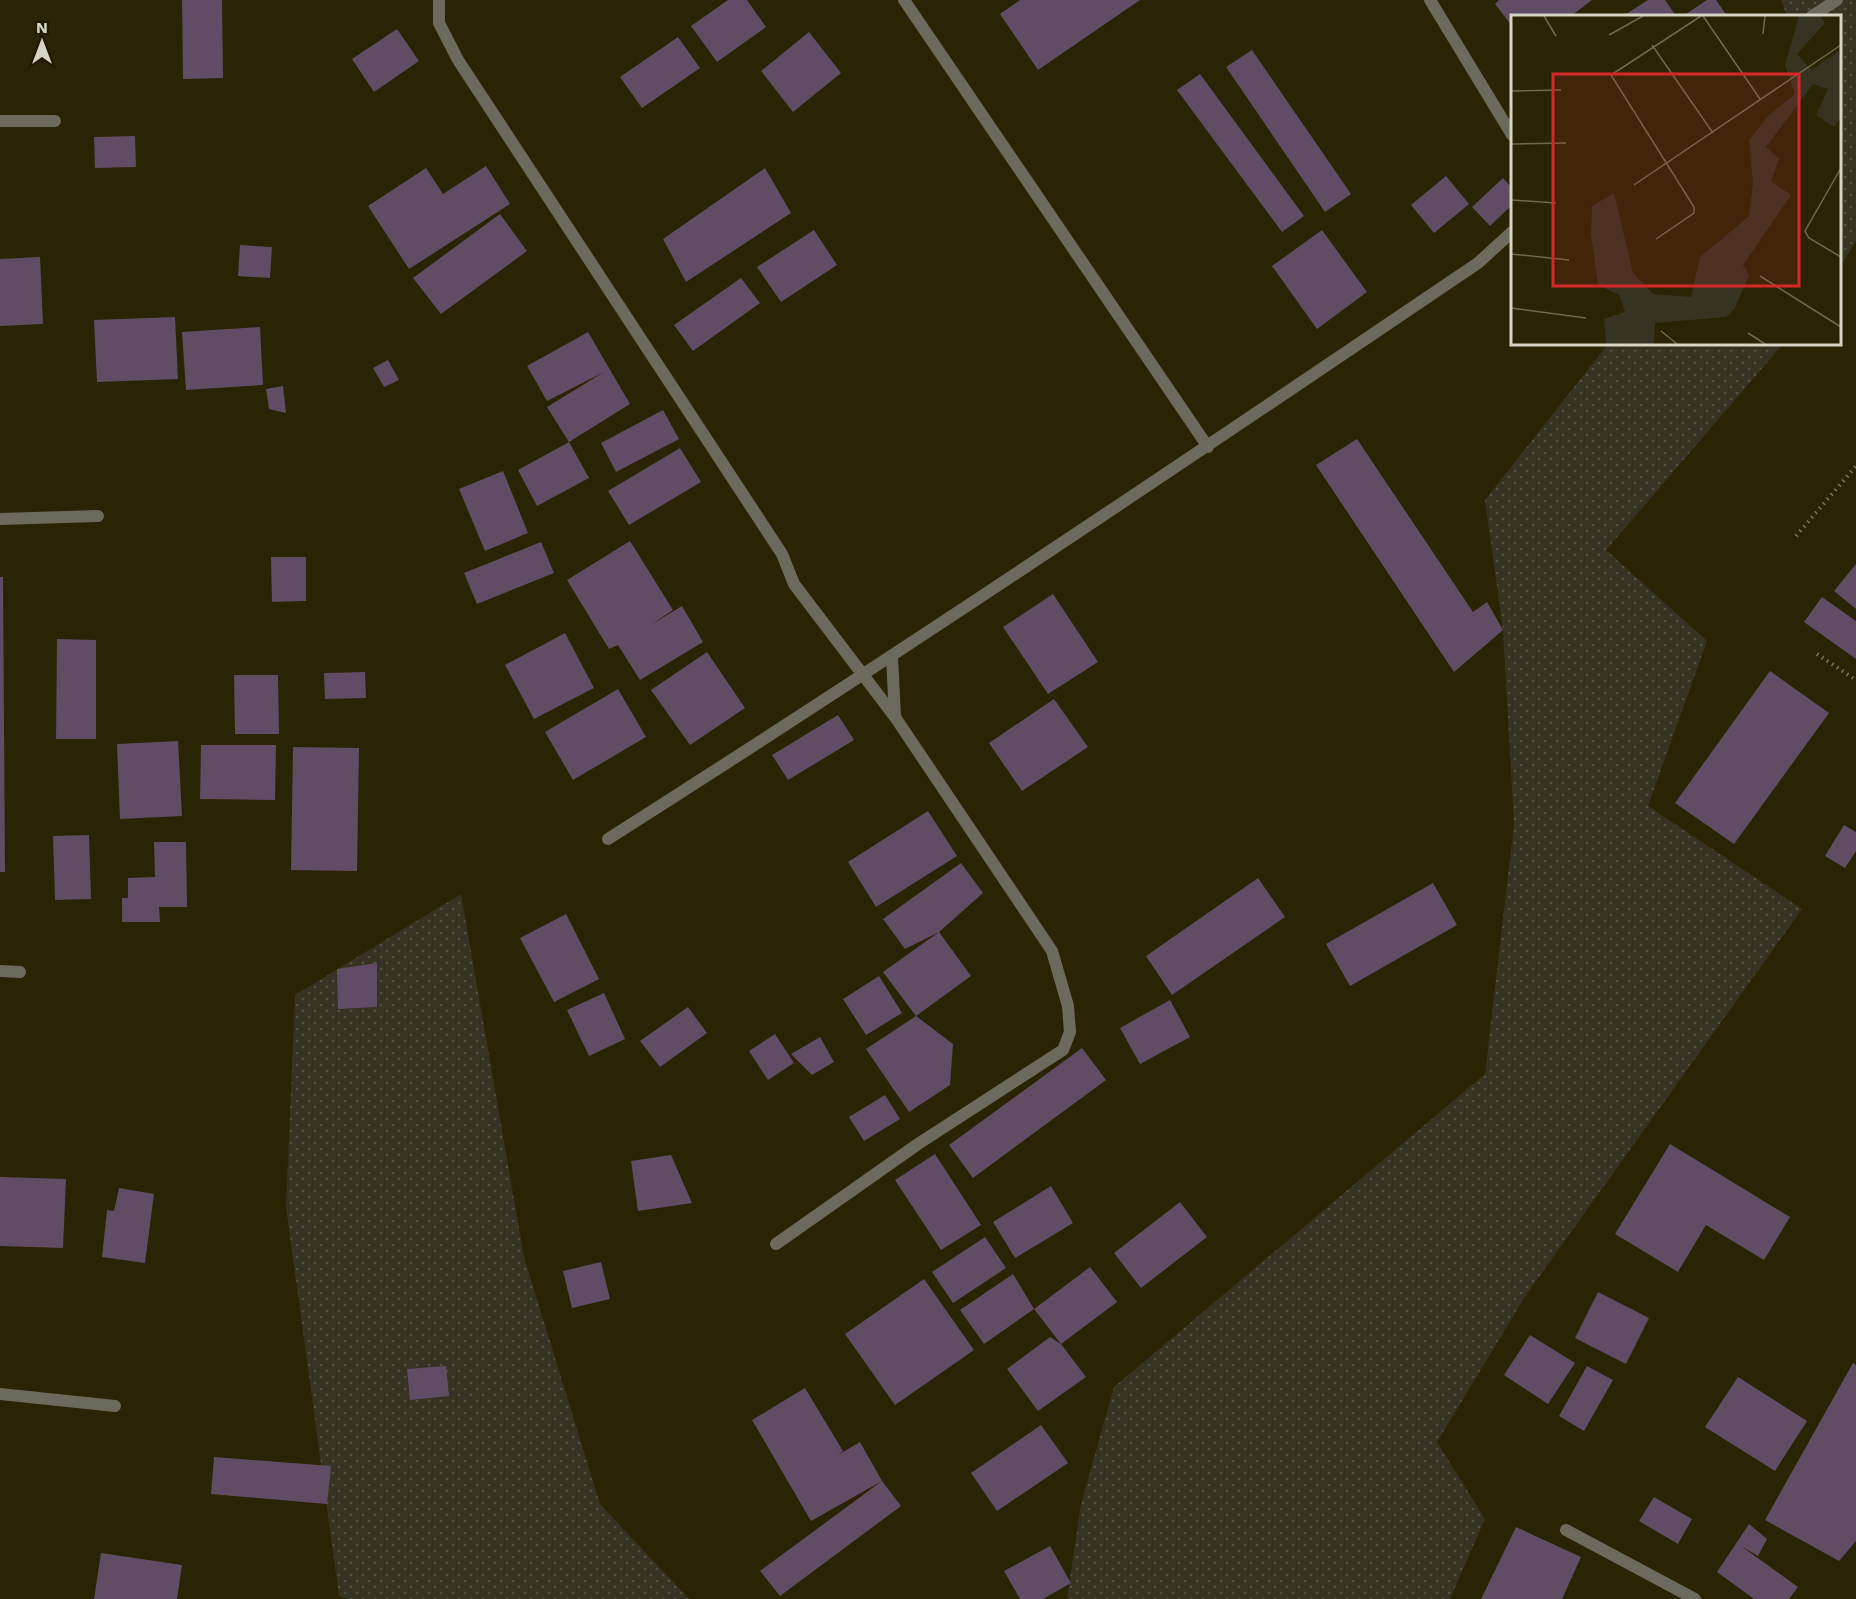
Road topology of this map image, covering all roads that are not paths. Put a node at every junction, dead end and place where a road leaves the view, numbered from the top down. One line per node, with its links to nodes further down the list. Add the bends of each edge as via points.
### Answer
1 (439, 0): 14 (street, via 440,22 458,60 782,554 794,584)
2 (904, 0): 10 (street)
3 (1430, 0): 8 (street)
4 (1837, 0): 5 (street)
5 (1814, 15)
6 (0, 121): 7 (street)
7 (55, 121)
8 (1511, 133)
9 (1511, 233): 10 (street, via 1478,263)
10 (1208, 447): 13 (street)
11 (98, 516): 12 (street)
12 (0, 519)
13 (892, 657): 14 (street); 15 (street)
14 (862, 677): 15 (street); 16 (street)
15 (895, 717): 19 (street, via 1052,951 1068,1006 1070,1032 1063,1050 918,1144)
16 (608, 839)
17 (0, 971): 18 (street)
18 (20, 972)
19 (776, 1244)
20 (0, 1394): 21 (street)
21 (116, 1406)
22 (1566, 1530): 23 (street)
23 (1695, 1599)

